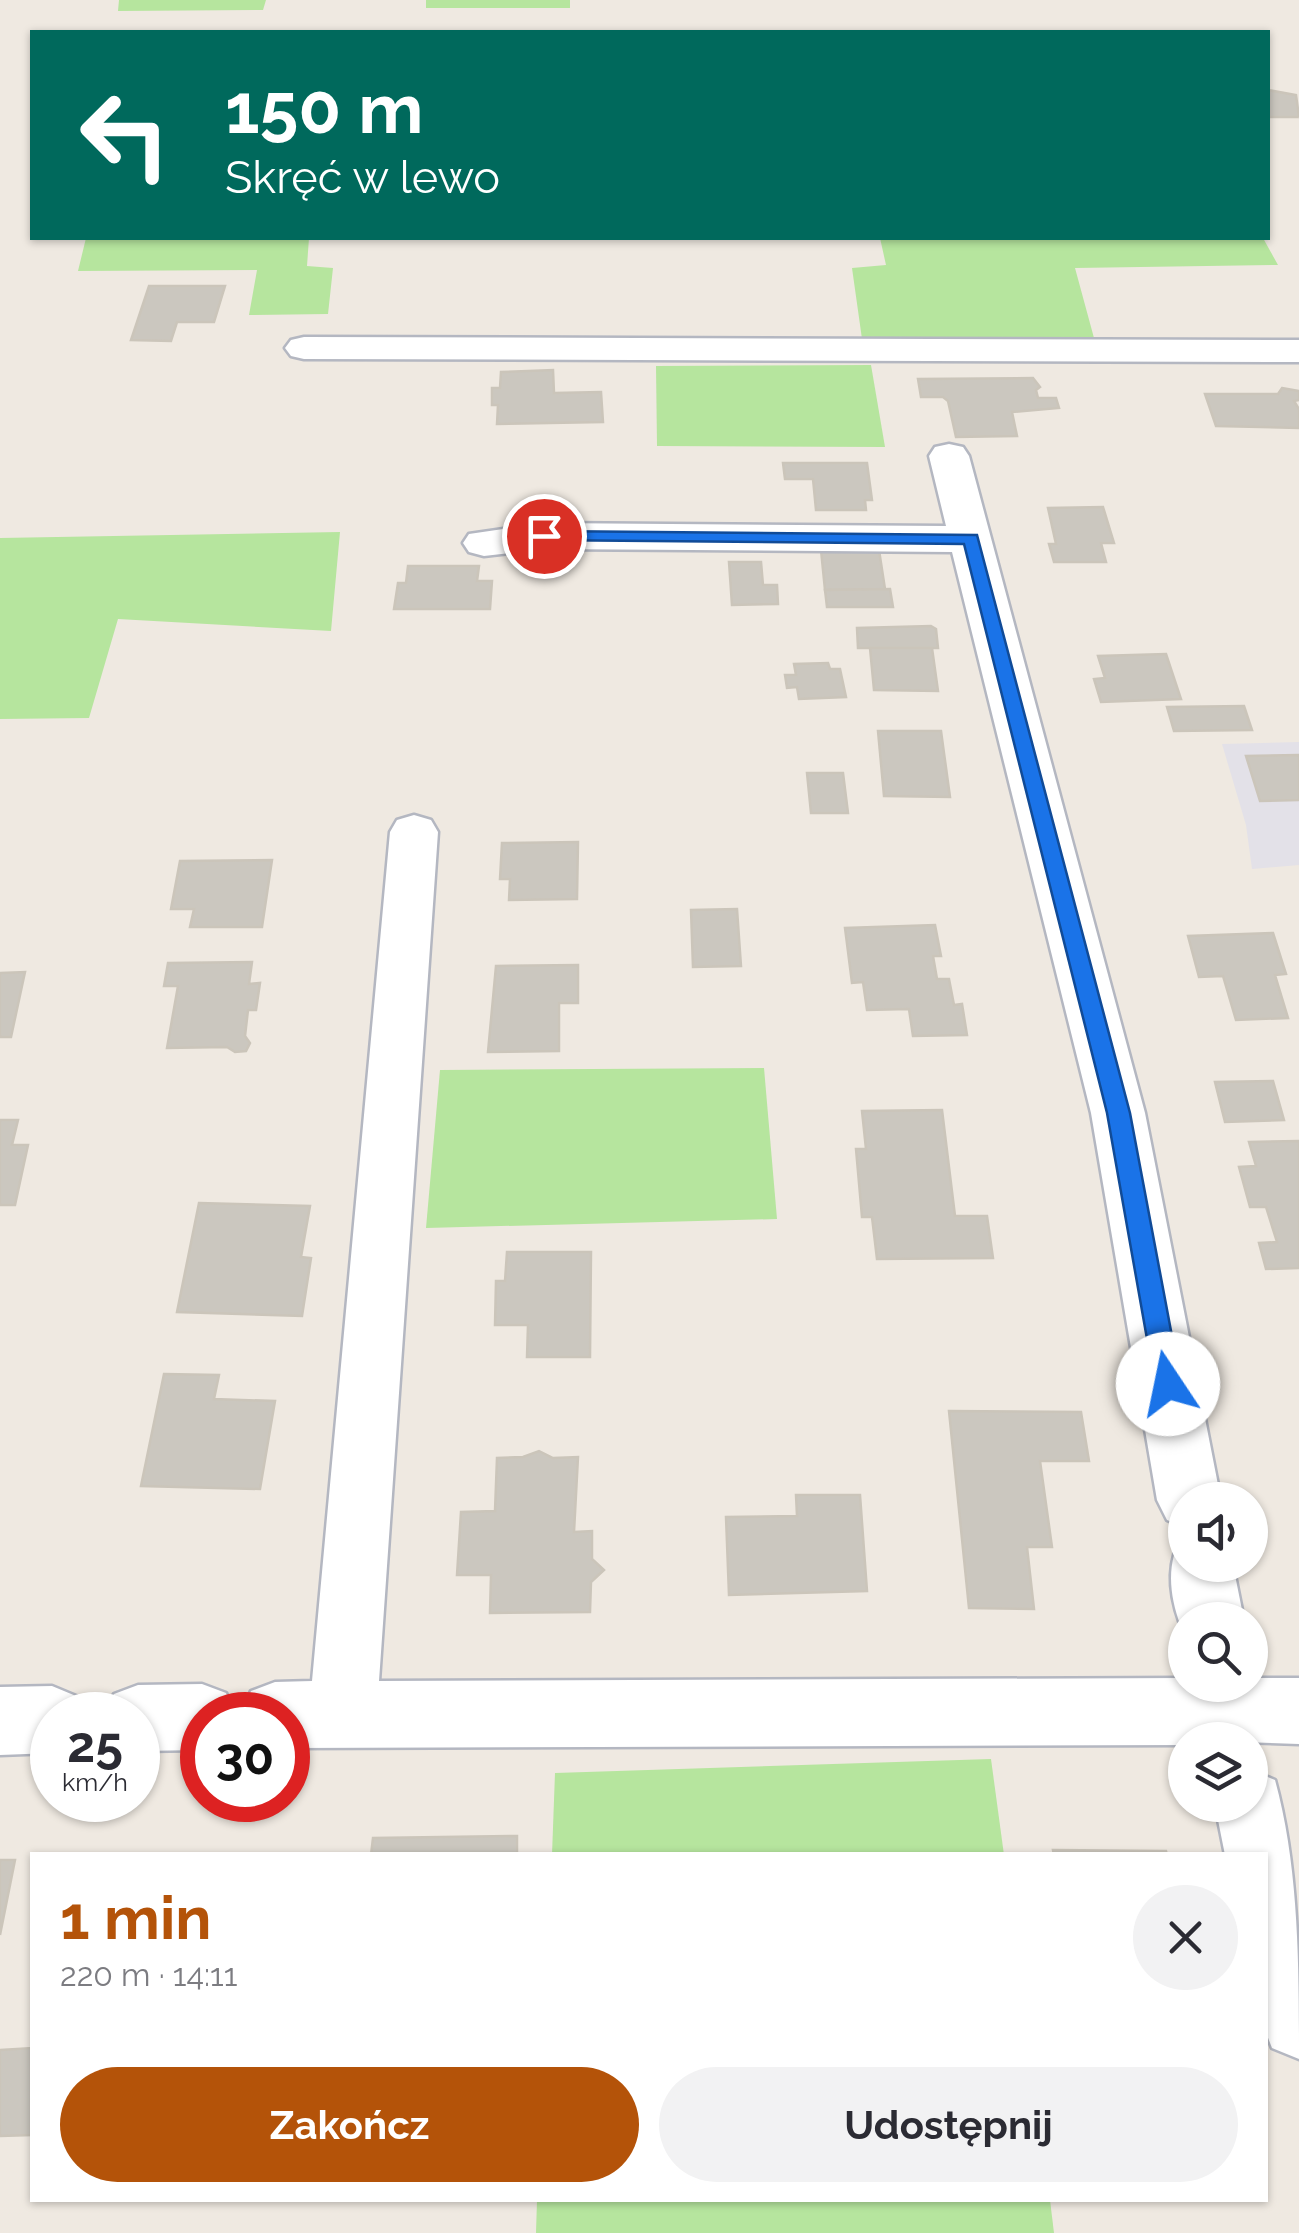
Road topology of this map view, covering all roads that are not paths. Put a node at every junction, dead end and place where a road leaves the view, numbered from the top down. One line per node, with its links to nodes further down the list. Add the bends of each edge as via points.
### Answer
1 (304, 348): 2 (street)
2 (1299, 351)
3 (949, 456): 4 (street)
4 (971, 539): 5 (street, via 544,536); 7 (street, via 1118,1113)
5 (484, 543)
6 (414, 832): 11 (street)
7 (1186, 1482)
8 (1299, 1711): 9 (street)
9 (1228, 1712): 11 (street)
10 (310, 1714): 11 (street)
11 (343, 1714)
12 (30, 1720): 13 (street)
13 (0, 1721)
14 (1254, 1822): 15 (street)
15 (1260, 1852)
16 (1268, 1885): 17 (street)
17 (1299, 2020)

